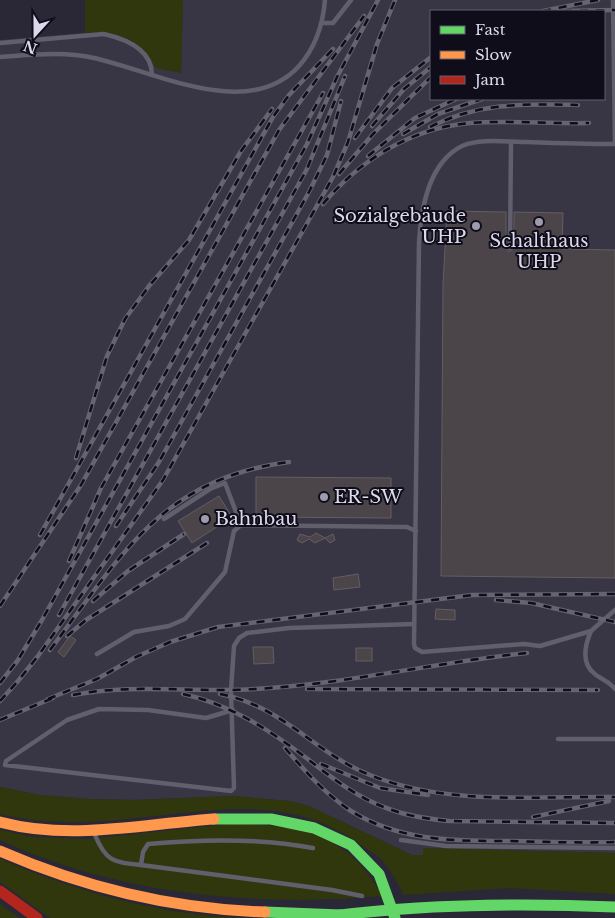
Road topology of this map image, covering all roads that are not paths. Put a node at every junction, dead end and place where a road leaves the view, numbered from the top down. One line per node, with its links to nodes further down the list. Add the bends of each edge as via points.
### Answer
1 (326, 0): 4 (lane)
2 (351, 0): 4 (lane, via 333,23)
3 (613, 0): 8 (lane)
4 (322, 23): 7 (lane, via 306,58 296,69 286,78 260,89 239,92 213,90)
5 (0, 43): 7 (lane, via 104,34 120,38 147,56)
6 (0, 57): 7 (lane, via 57,54 94,58)
7 (152, 75)
8 (614, 78): 10 (lane)
9 (511, 142): 10 (lane); 11 (lane); 14 (lane, via 490,141 463,146 449,155 432,180 422,214 418,287)
10 (614, 144)
11 (510, 248)
12 (164, 519): 13 (lane, via 225,483)
13 (241, 525): 14 (lane, via 407,526); 18 (lane, via 234,531 225,572 185,619 169,626 134,632)
14 (416, 531): 16 (lane)
15 (615, 610): 17 (lane)
16 (414, 624): 17 (lane, via 415,648 422,652 524,644 540,646); 20 (lane, via 289,628 247,633 234,646)
17 (591, 631): 19 (lane, via 584,646 588,666 594,675)
18 (97, 654)
19 (615, 689)
20 (232, 710): 20 (lane, via 206,718 148,710 99,709 67,720 6,761 5,765 231,791 234,788)
21 (558, 739): 22 (lane)
22 (615, 739)
23 (0, 822): 24 (highway, via 49,831)
24 (93, 832): 29 (lane, via 104,855 110,860); 36 (highway, via 212,818 276,818 313,827 352,846 366,859 388,891)
25 (401, 840): 27 (lane, via 446,846)
26 (313, 848): 29 (lane, via 273,842 148,844)
27 (615, 848)
28 (0, 851): 33 (highway, via 66,878 168,903 233,911)
29 (141, 865): 31 (lane)
30 (0, 891): 34 (highway)
31 (362, 896)
32 (615, 907): 33 (highway, via 476,904 396,908)
33 (341, 915): 35 (highway)
34 (37, 918)
35 (322, 918)
36 (395, 918)

